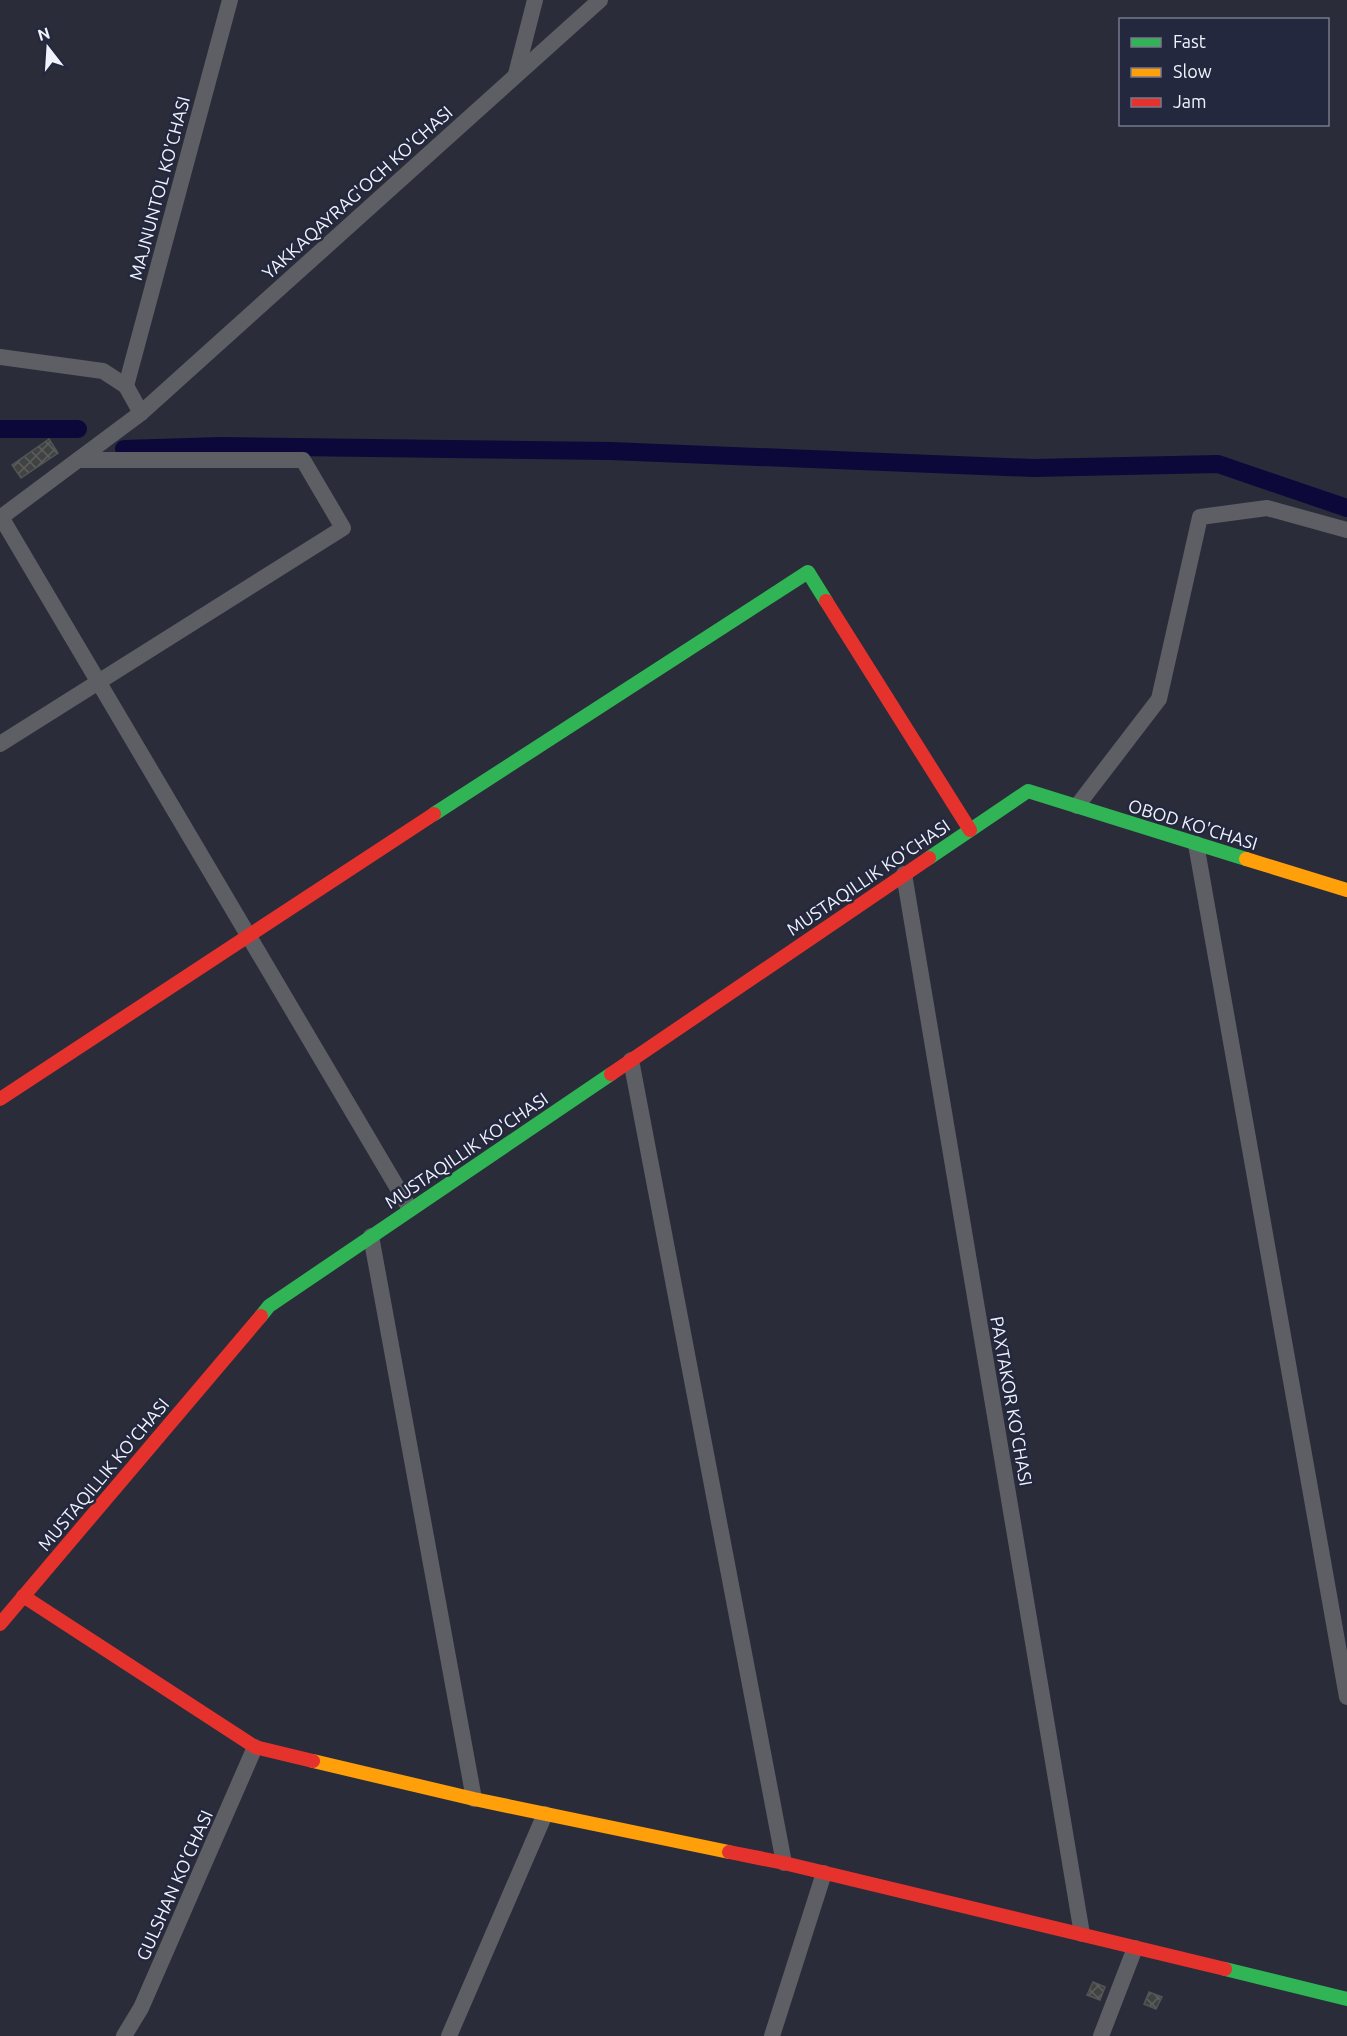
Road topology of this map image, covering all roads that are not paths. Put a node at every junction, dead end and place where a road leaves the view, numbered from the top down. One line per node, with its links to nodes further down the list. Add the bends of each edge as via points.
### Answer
1 (230, 0): 6 (street, MAJNUNTOL KO'CHASI)
2 (535, 0): 4 (street)
3 (600, 0): 4 (street, YAKKAQAYRAG'OCH KO'CHASI)
4 (516, 74): 7 (street, YAKKAQAYRAG'OCH KO'CHASI)
5 (0, 357): 6 (street, via 103,371)
6 (126, 386): 7 (street)
7 (141, 413): 8 (street, YAKKAQAYRAG'OCH KO'CHASI)
8 (78, 460): 9 (street, YAKKAQAYRAG'OCH KO'CHASI); 11 (street, via 303,460 343,528)
9 (1, 517): 11 (street)
10 (1347, 530): 14 (street, via 1267,508 1200,518 1159,699)
11 (99, 682): 12 (street); 19 (street)
12 (0, 744)
13 (1028, 791): 14 (street, OBOD KO'CHASI); 15 (street, MUSTAQILLIK KO'CHASI)
14 (1077, 806): 16 (street, OBOD KO'CHASI)
15 (970, 830): 17 (street, MUSTAQILLIK KO'CHASI); 19 (street, via 807,572)
16 (1196, 844): 18 (street, OBOD KO'CHASI); 26 (street)
17 (904, 874): 20 (street, MUSTAQILLIK KO'CHASI); 32 (street, PAXTAKOR KO'CHASI)
18 (1347, 890)
19 (248, 935): 21 (street); 22 (street)
20 (631, 1060): 22 (street, MUSTAQILLIK KO'CHASI); 30 (street)
21 (0, 1099)
22 (410, 1209): 23 (street, MUSTAQILLIK KO'CHASI)
23 (371, 1236): 24 (street, MUSTAQILLIK KO'CHASI, via 269,1306); 28 (street)
24 (23, 1596): 25 (street, MUSTAQILLIK KO'CHASI); 27 (street)
25 (0, 1624)
26 (1347, 1697)
27 (255, 1748): 28 (street); 35 (street, GULSHAN KO'CHASI, via 141,2008)
28 (474, 1799): 29 (street)
29 (544, 1814): 30 (street); 36 (street)
30 (784, 1863): 31 (street)
31 (824, 1872): 32 (street); 37 (street)
32 (1082, 1934): 33 (street)
33 (1135, 1948): 34 (street); 38 (street)
34 (1347, 1999)
35 (124, 2036)
36 (449, 2036)
37 (771, 2036)
38 (1101, 2036)

